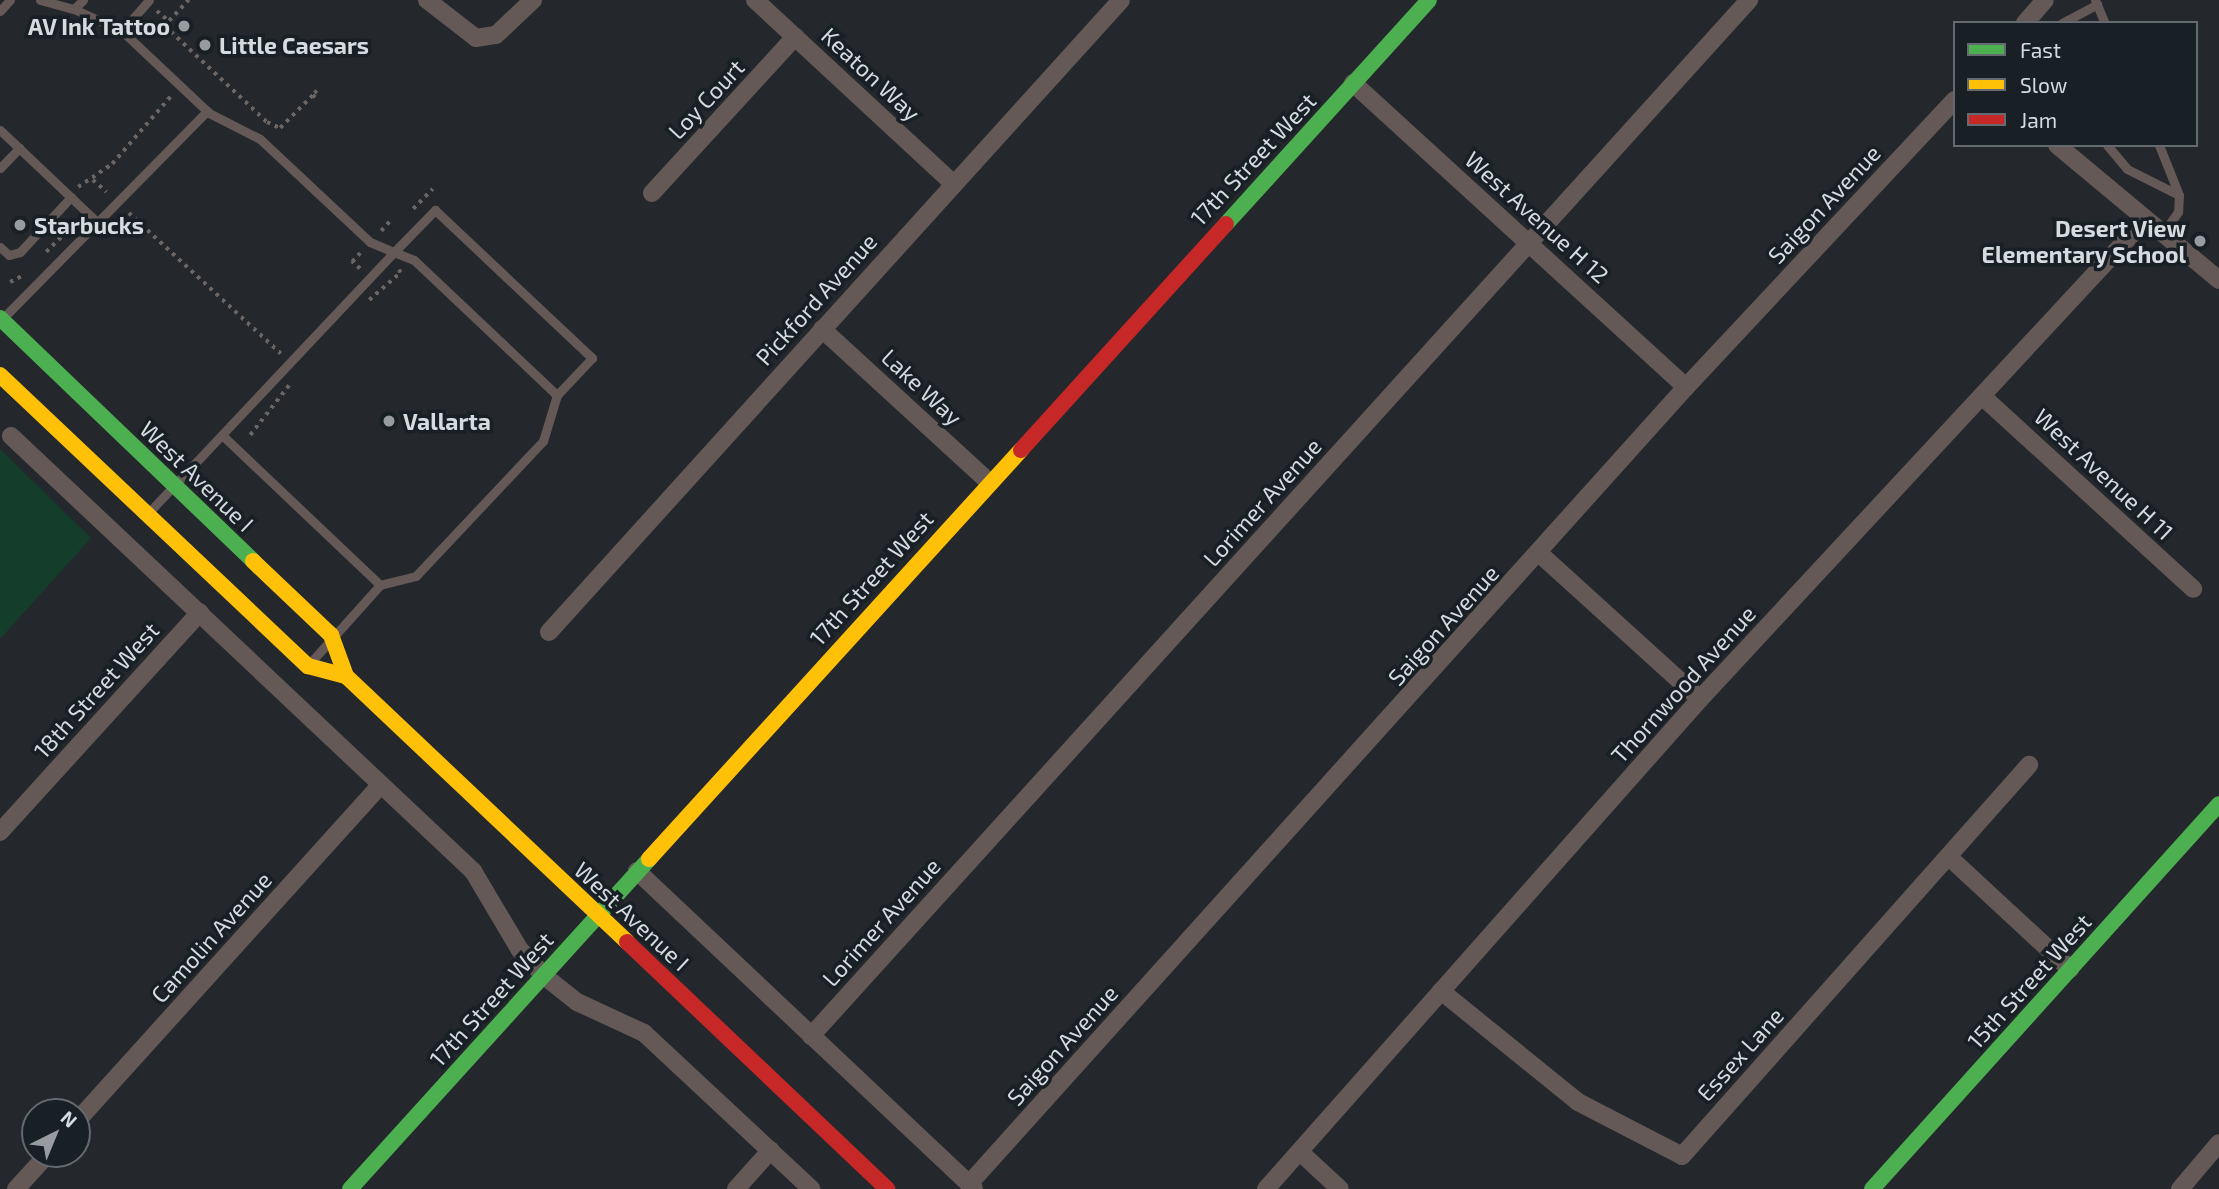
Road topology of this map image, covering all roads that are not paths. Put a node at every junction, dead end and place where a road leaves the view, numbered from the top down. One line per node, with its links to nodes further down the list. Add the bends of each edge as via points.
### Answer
1 (10, 0): 14 (lane)
2 (40, 0): 13 (lane)
3 (83, 0): 13 (lane)
4 (149, 0): 18 (lane)
5 (427, 0): 6 (street, via 476,38 496,35)
6 (533, 0)
7 (755, 0): 19 (street, Keaton Way)
8 (1121, 0): 29 (street, Pickford Avenue)
9 (1429, 0): 20 (street, 17th Street West)
10 (1749, 0): 36 (street, Lorimer Avenue)
11 (2045, 0): 15 (street)
12 (2096, 2): 16 (lane); 17 (lane)
13 (74, 9): 18 (lane)
14 (0, 11)
15 (2027, 21)
16 (2065, 21)
17 (2104, 21)
18 (122, 31): 22 (lane)
19 (795, 37): 29 (street, Keaton Way); 30 (street, Loy Court)
20 (1353, 83): 36 (street, West Avenue H 12); 48 (street, 17th Street West)
21 (1953, 102): 43 (street, Saigon Avenue)
22 (207, 111): 34 (lane); 38 (lane, via 260,139 370,243)
23 (0, 131): 27 (lane)
24 (2059, 147): 33 (street)
25 (2109, 147): 31 (lane, via 2127,169)
26 (2160, 147): 31 (lane)
27 (19, 148): 28 (lane); 32 (lane)
28 (0, 168)
29 (954, 184): 41 (street, Pickford Avenue)
30 (652, 193)
31 (2179, 195): 35 (lane, via 2178,212)
32 (70, 197): 34 (lane); 37 (lane, via 20,252 9,255)
33 (2145, 220): 35 (street); 45 (street, Thornwood Avenue)
34 (97, 222): 40 (lane)
35 (2162, 234): 39 (street)
36 (1530, 243): 43 (street, West Avenue H 12); 70 (street, Lorimer Avenue)
37 (0, 247)
38 (394, 252): 44 (lane, via 414,260); 44 (lane, via 435,211 592,358); 46 (lane)
39 (2219, 279)
40 (1, 319): 49 (street, West Avenue I)
41 (822, 328): 48 (street, Lake Way); 55 (street, Pickford Avenue)
42 (0, 375): 50 (street, West Avenue I)
43 (1686, 387): 51 (street, Saigon Avenue)
44 (557, 395): 52 (lane, via 543,441 416,576)
45 (1982, 396): 53 (street, West Avenue H 11); 59 (street, Thornwood Avenue)
46 (222, 435): 49 (lane); 52 (lane)
47 (11, 436): 54 (street)
48 (988, 481): 65 (street, 17th Street West)
49 (174, 486): 50 (lane); 56 (street, West Avenue I)
50 (147, 514): 57 (street, West Avenue I)
51 (1540, 554): 59 (street); 76 (street, Saigon Avenue)
52 (380, 585): 56 (lane)
53 (2193, 589)
54 (200, 612): 61 (street); 63 (street, 18th Street West)
55 (549, 632)
56 (331, 635): 57 (lane); 58 (street, West Avenue I)
57 (308, 666): 58 (street, West Avenue I)
58 (346, 676): 66 (street, West Avenue I)
59 (1700, 699): 69 (street, Thornwood Avenue)
60 (2028, 765): 64 (street, Essex Lane)
61 (381, 785): 68 (street, via 473,871 520,950); 71 (street, Camolin Avenue)
62 (2219, 804): 67 (street, 15th Street West)
63 (0, 832)
64 (1949, 857): 67 (street); 69 (street, Essex Lane, via 1682,1156 1578,1102)
65 (637, 871): 66 (street, 17th Street West); 70 (street)
66 (598, 915): 68 (street, 17th Street West); 81 (street, West Avenue I)
67 (2070, 969): 84 (street, 15th Street West)
68 (543, 975): 73 (street, via 577,1002 644,1033); 78 (street, 17th Street West)
69 (1441, 991): 74 (street, Thornwood Avenue)
70 (811, 1036): 76 (street)
71 (91, 1106)
72 (2219, 1143): 85 (street)
73 (771, 1150): 79 (street); 80 (street)
74 (1300, 1152): 82 (street, Thornwood Avenue); 83 (street)
75 (35, 1168): 77 (street)
76 (972, 1186)
77 (16, 1189)
78 (350, 1189)
79 (736, 1189)
80 (811, 1189)
81 (887, 1189)
82 (1266, 1189)
83 (1340, 1189)
84 (1872, 1189)
85 (2180, 1189)

